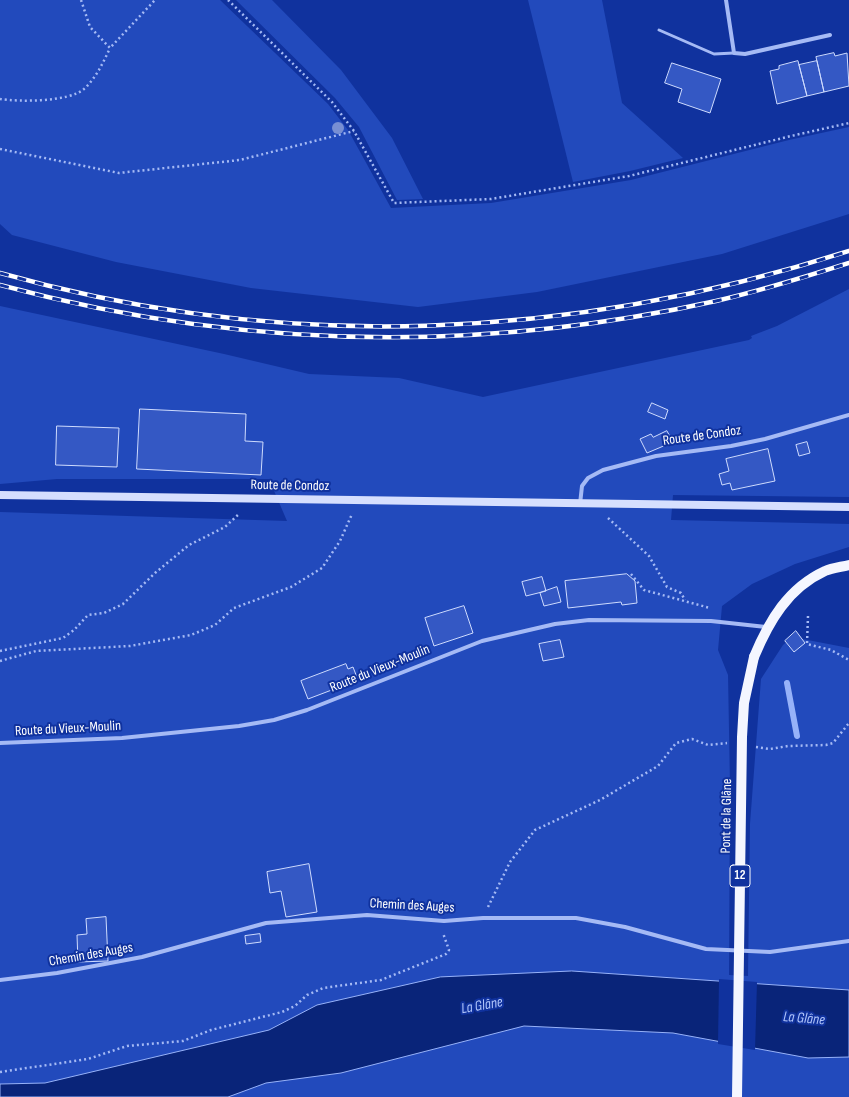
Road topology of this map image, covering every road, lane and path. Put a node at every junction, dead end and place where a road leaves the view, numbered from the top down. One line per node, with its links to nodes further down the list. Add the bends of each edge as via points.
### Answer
1 (81, 0): 7 (path, via 90,28)
2 (155, 0): 7 (path)
3 (228, 0): 11 (path, via 332,102)
4 (726, 0): 8 (street)
5 (659, 30): 8 (lane, via 714,54)
6 (830, 35): 8 (street, via 745,54)
7 (110, 48): 9 (path, via 96,75 83,90 67,96 43,99 15,102)
8 (734, 53)
9 (0, 99)
10 (849, 123): 11 (path, via 629,176 491,199 394,203)
11 (354, 131): 12 (path, via 240,160 118,173)
12 (0, 149)
13 (849, 415): 17 (street, Route de Condoz, via 765,439 656,456 603,470 588,478 582,486)
14 (0, 495): 15 (main road, Route de Condoz)
15 (246, 498): 16 (main road, Route de Condoz); 26 (path, via 239,514 225,527 189,545 123,604 104,613 88,615 62,638)
16 (354, 500): 17 (main road, Route de Condoz); 28 (path, via 351,518 340,541 322,568 291,587 234,608 215,625 191,635 130,646 36,651)
17 (580, 504): 18 (main road, Route de Condoz)
18 (849, 507)
19 (608, 518): 22 (path, via 649,556 667,587 681,593)
20 (849, 565): 25 (main road, 12, via 825,571 800,587)
21 (631, 574): 22 (path, via 644,590)
22 (685, 600): 24 (path, via 710,607)
23 (808, 616): 27 (path, via 807,644 831,650)
24 (711, 620): 25 (street, Route du Vieux-Moulin); 30 (street, Route du Vieux-Moulin, via 589,620 555,624 482,641 307,710 274,720 122,738)
25 (766, 627): 38 (main road, Pont de la Glâne / 12, bridge, via 754,657 744,703)
26 (0, 651)
27 (849, 660)
28 (0, 661)
29 (849, 723): 32 (path, via 833,743 826,745 770,749)
30 (0, 743)
31 (732, 743): 33 (path, via 708,745 692,739 676,743 658,766 600,800 535,830 510,862)
32 (755, 746)
33 (483, 918): 35 (street, Chemin des Auges, via 576,918 625,927 706,949 770,952); 36 (street, Chemin des Auges, via 444,921 367,915 266,923 142,957 57,973)
34 (447, 940): 37 (path, via 449,950 446,954 381,980 323,988 307,995 295,1006 282,1012 211,1030 183,1041 127,1046 88,1059)
35 (849, 941)
36 (0, 980)
37 (0, 1072)
38 (737, 1097)

